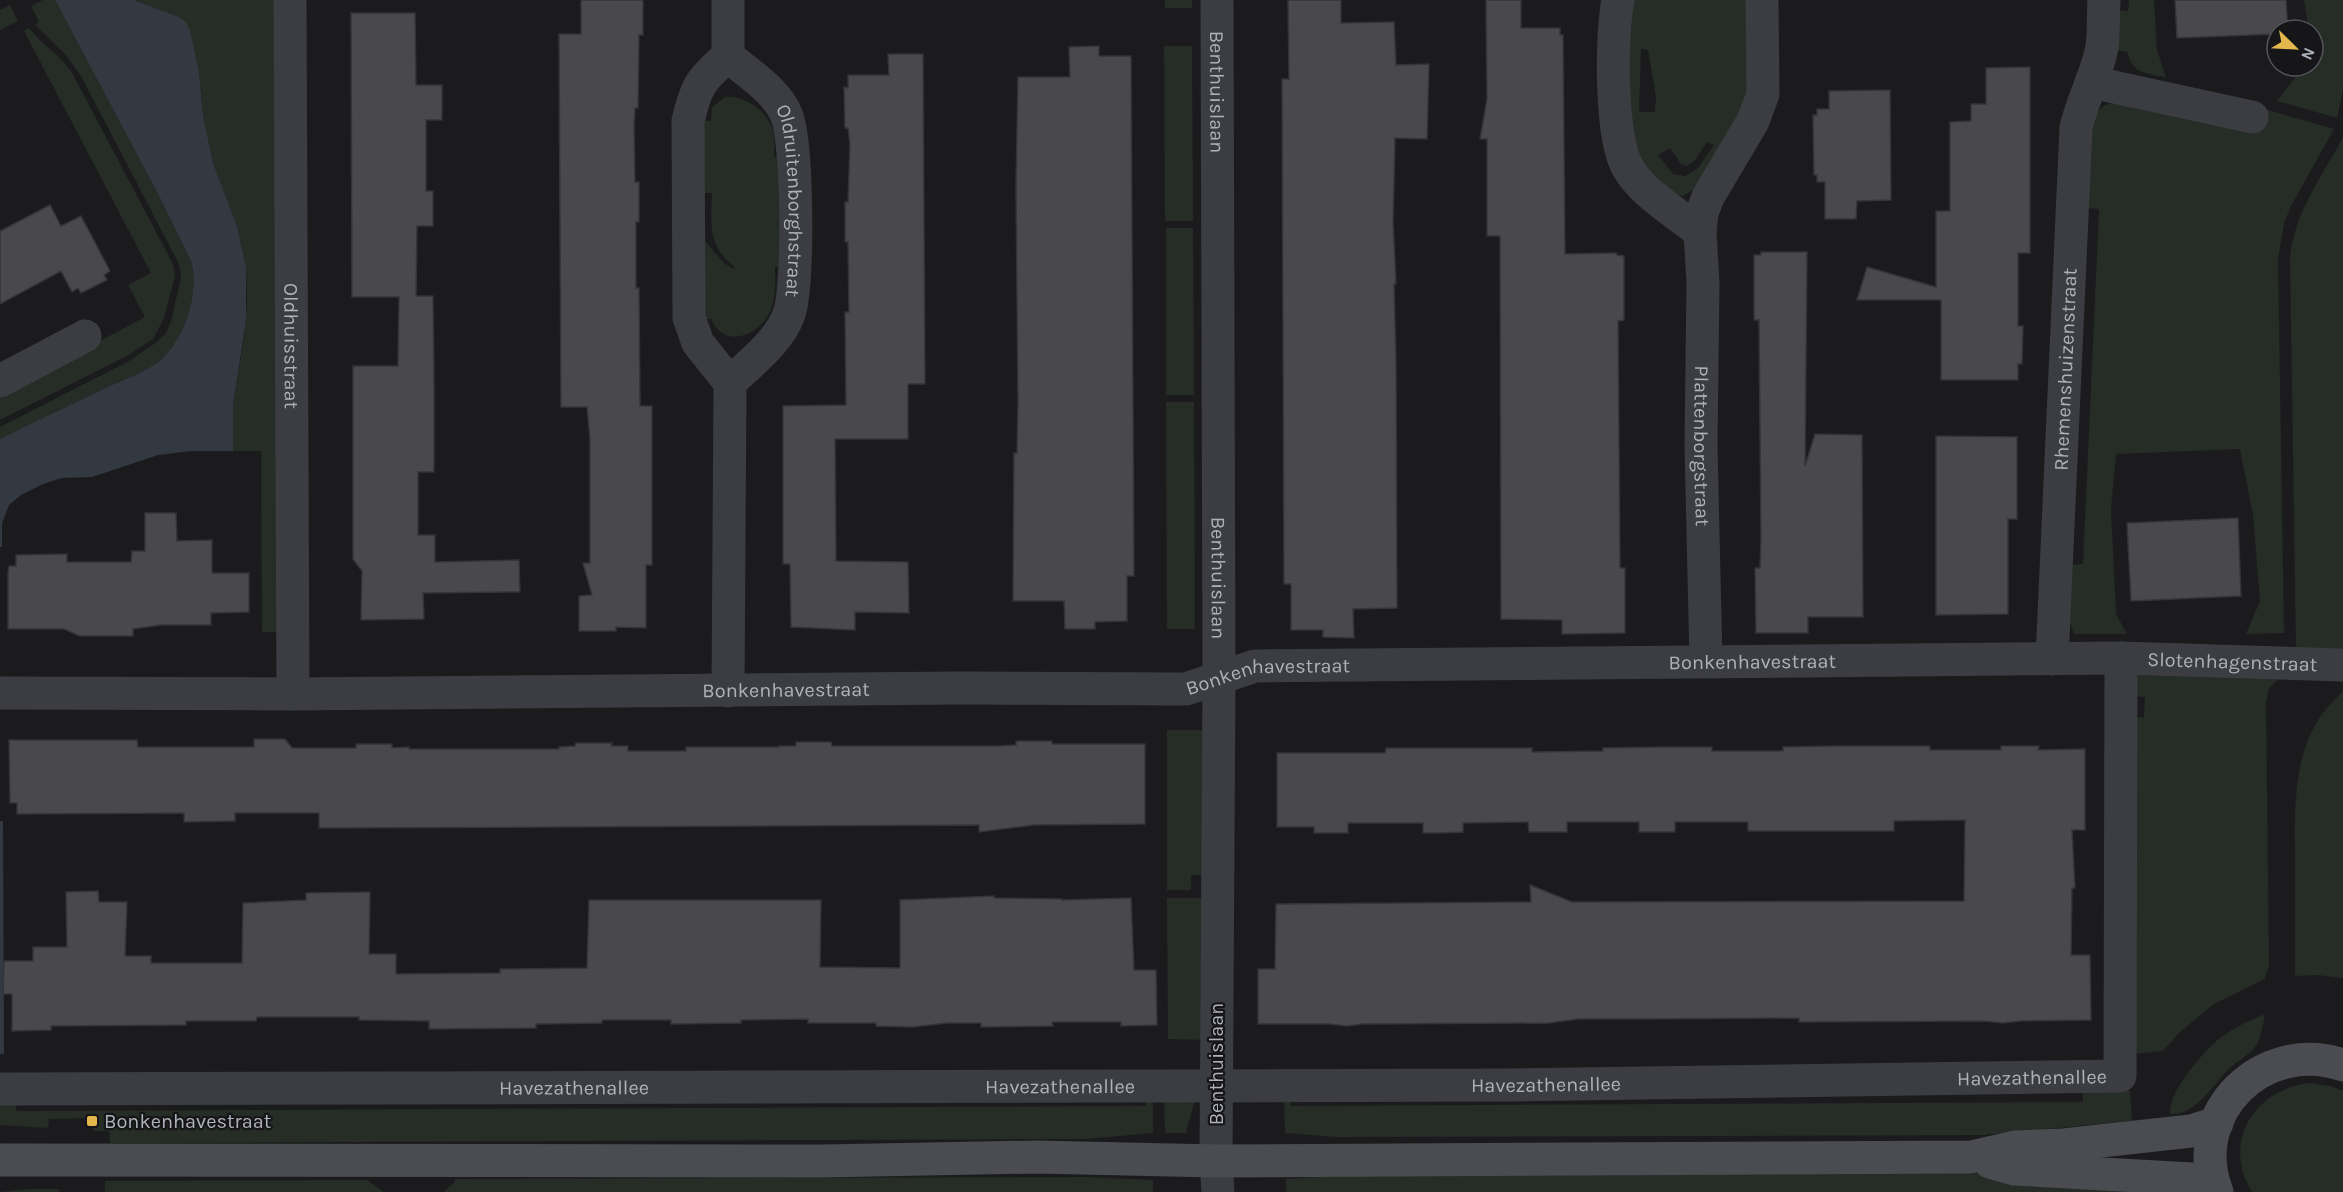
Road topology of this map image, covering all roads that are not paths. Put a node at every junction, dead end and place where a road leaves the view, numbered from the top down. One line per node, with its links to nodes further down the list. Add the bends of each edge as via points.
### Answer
1 (290, 0): 21 (street, Oldhuisstraat)
2 (728, 0): 7 (street)
3 (1217, 0): 18 (street, Benthuislaan)
4 (1618, 0): 10 (street, via 1614,65 1620,152 1628,170 1647,190)
5 (1762, 0): 10 (street, Plattenborgstraat, via 1763,94 1753,121 1708,197)
6 (2104, 0): 8 (street, Rhemenshuizenstraat, via 2102,45)
7 (728, 56): 13 (street, via 705,76 694,94 688,121 689,318 698,343); 13 (street, Oldruitenborghstraat, via 777,99 786,114 794,150 795,266 793,299 781,330)
8 (2091, 82): 9 (street); 15 (street, Rhemenshuizenstraat, via 2076,128)
9 (2252, 117)
10 (1700, 232): 16 (street, Plattenborgstraat)
11 (84, 336): 12 (street)
12 (0, 381)
13 (730, 383): 19 (street)
14 (2121, 658): 15 (street, Bonkenhavestraat); 17 (street, Slotenhagenstraat); 23 (street, Havezathenallee, via 2120,1076)
15 (2052, 659): 16 (street, Bonkenhavestraat)
16 (1706, 661): 18 (street, Bonkenhavestraat, via 1255,666)
17 (2343, 665)
18 (1219, 677): 19 (street, Bonkenhavestraat, via 1186,689); 23 (street, Benthuislaan)
19 (728, 691): 21 (street, Bonkenhavestraat)
20 (11, 693): 21 (street, Bonkenhavestraat)
21 (293, 694)
22 (2337, 1056): 25 (main road, via 2292,1060 2260,1071 2234,1093)
23 (1216, 1087): 24 (street, Havezathenallee); 28 (street, Benthuislaan)
24 (0, 1089)
25 (2217, 1123): 26 (main road, via 2191,1131 2015,1147); 29 (main road, via 2210,1154)
26 (1971, 1157): 28 (main road); 29 (main road, via 2015,1169 2192,1179)
27 (0, 1160): 28 (main road, via 1037,1158)
28 (1217, 1177)
29 (2216, 1189)

